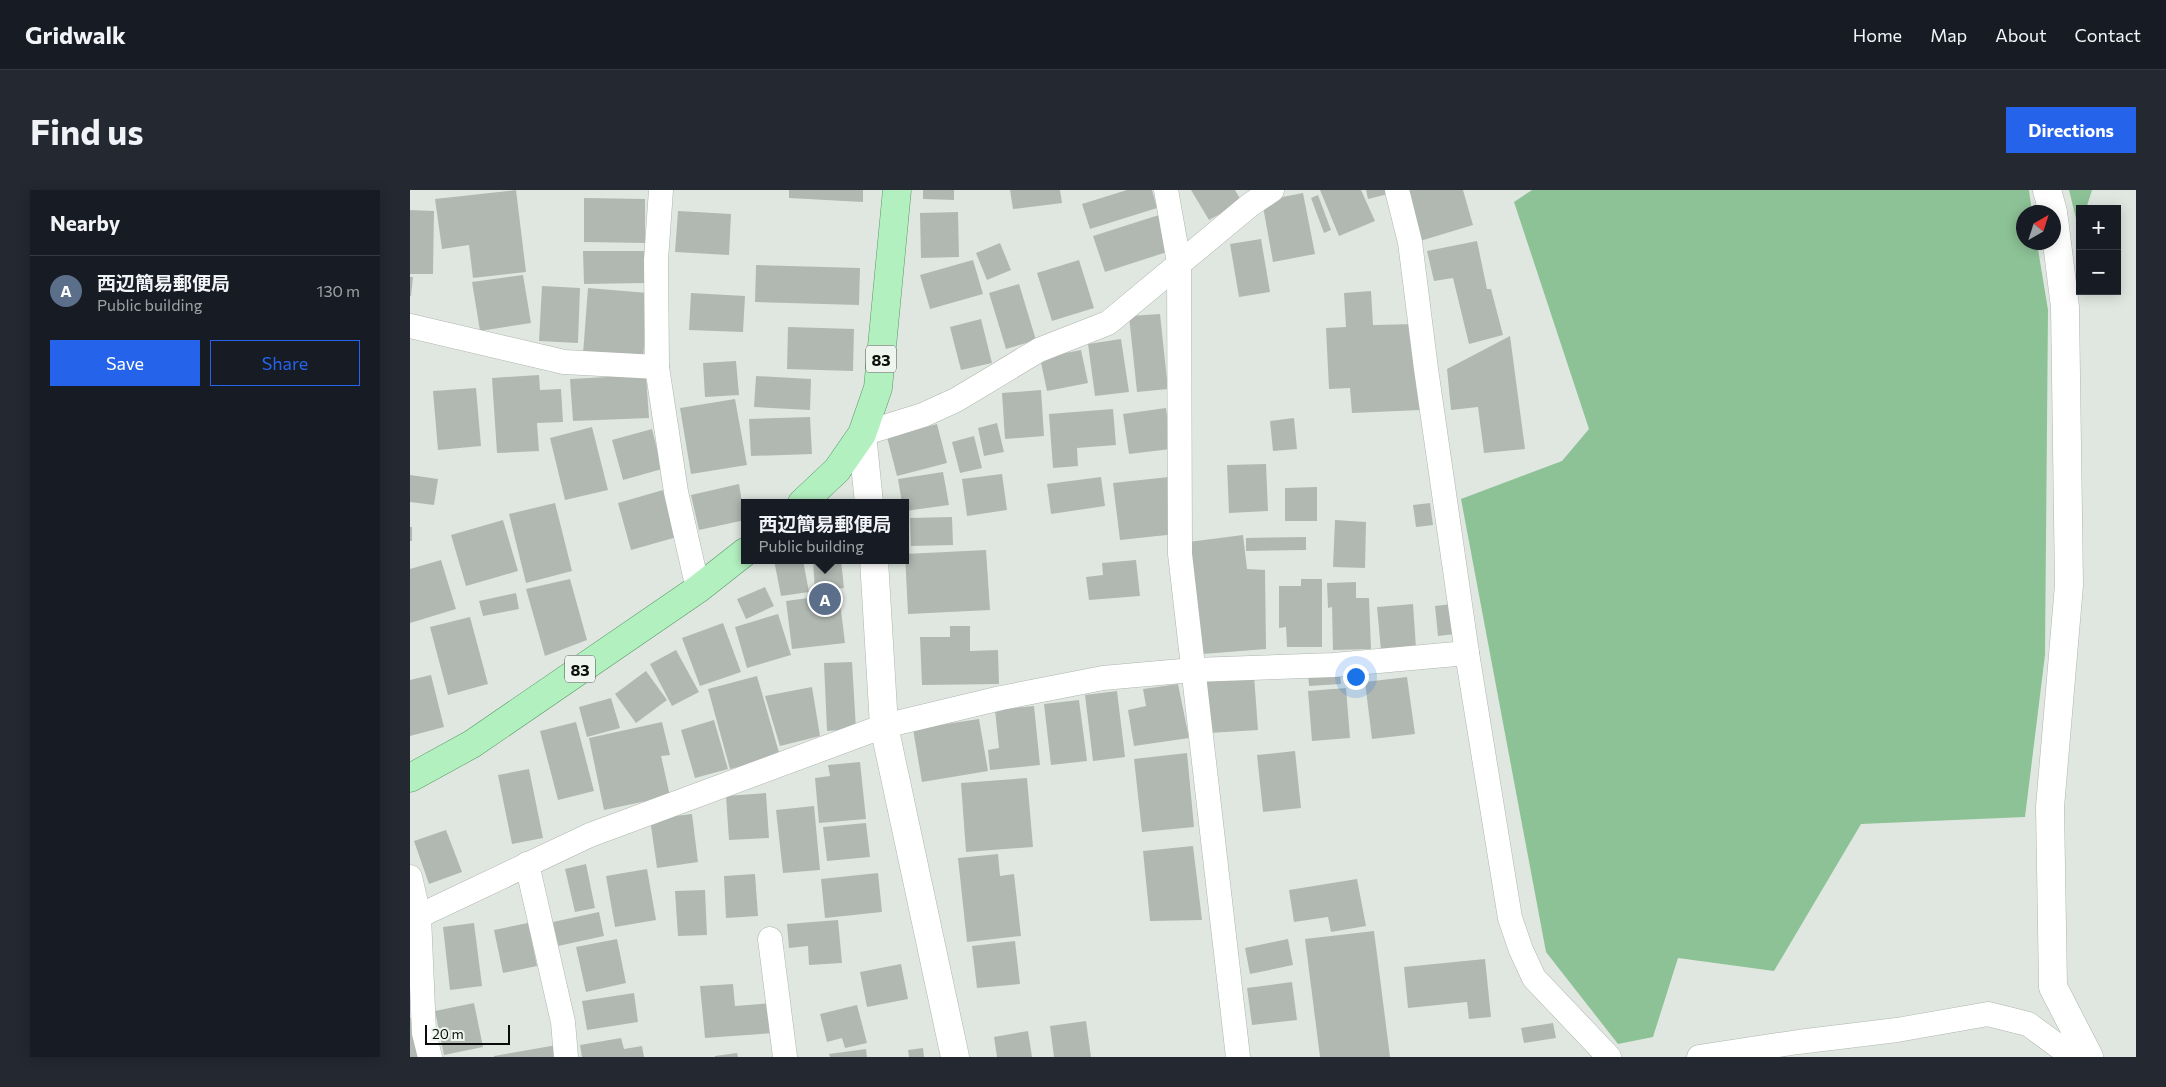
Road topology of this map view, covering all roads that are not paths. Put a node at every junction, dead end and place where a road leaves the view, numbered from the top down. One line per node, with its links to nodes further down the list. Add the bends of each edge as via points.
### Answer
1 (661, 190): 11 (street, via 656,260)
2 (897, 190): 12 (main road, 83, via 878,388)
3 (1166, 190): 9 (street)
4 (1272, 190): 9 (street)
5 (1397, 190): 18 (street, via 1410,242)
6 (2047, 190): 7 (street)
7 (2051, 205)
8 (2058, 250): 34 (street, via 2065,307 2069,585 2050,807 2054,987)
9 (1179, 263): 12 (street, via 1108,323 1039,350 956,400 923,415); 19 (street, via 1180,554)
10 (410, 326): 11 (street, via 564,362)
11 (657, 366): 17 (street, via 676,492)
12 (862, 434): 13 (main road, 83, via 837,470); 14 (street)
13 (806, 499)
14 (869, 499)
15 (741, 555): 17 (main road, 83)
16 (874, 564): 20 (street)
17 (698, 589): 21 (main road, 83, via 472,744)
18 (1467, 653): 19 (street, via 1334,665); 31 (street, via 1510,918 1521,950 1534,978)
19 (1192, 670): 20 (street, via 1103,678 1000,698); 30 (street)
20 (884, 726): 22 (street, via 590,835); 29 (street)
21 (410, 778)
22 (527, 864): 24 (street); 27 (street, via 563,1022)
23 (410, 877): 24 (street)
24 (419, 916): 26 (street, via 424,1033)
25 (770, 939): 28 (street)
26 (430, 1057)
27 (566, 1057)
28 (785, 1057)
29 (955, 1057)
30 (1238, 1057)
31 (1609, 1057)
32 (1699, 1057): 33 (street, via 1988,1014 2028,1024)
33 (2073, 1057)
34 (2089, 1057)

